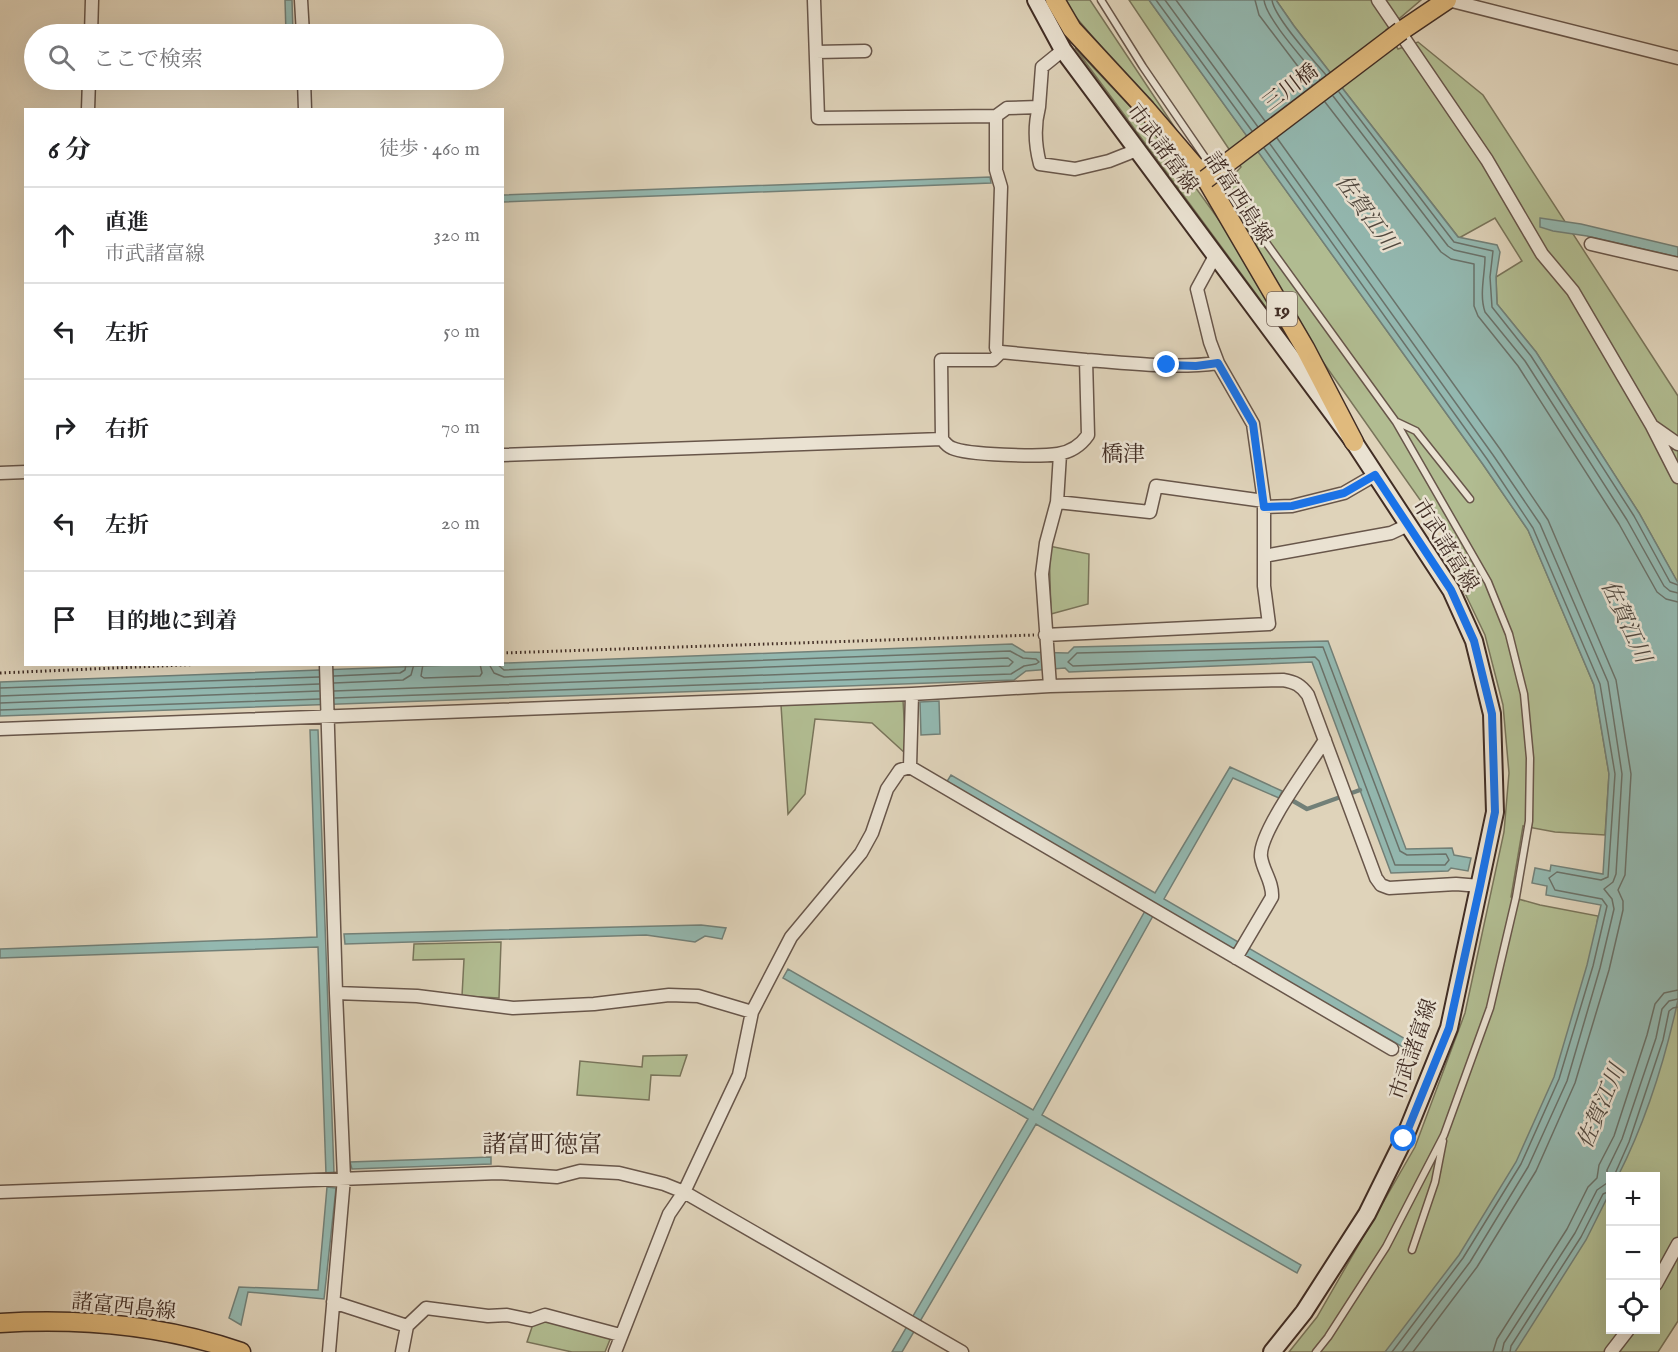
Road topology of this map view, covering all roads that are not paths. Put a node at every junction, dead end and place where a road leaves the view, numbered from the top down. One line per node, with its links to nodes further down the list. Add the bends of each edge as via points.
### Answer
1 (92, 0): 11 (street)
2 (301, 0): 12 (street)
3 (814, 0): 16 (street)
4 (1036, 0): 14 (main road, 市武諸富線)
5 (1055, 0): 25 (main road, 諸富西島線 / 19, via 1072,28)
6 (1101, 0): 25 (lane)
7 (1378, 0): 10 (street)
8 (1388, 0): 10 (street)
9 (1448, 0): 13 (main road); 17 (street)
10 (1389, 14): 13 (street)
11 (91, 24)
12 (302, 24)
13 (1401, 31): 25 (main road, 三川橋, bridge); 33 (street, via 1487,160 1542,254 1573,291)
14 (1063, 50): 20 (street, via 1042,67); 24 (main road, 市武諸富線)
15 (865, 51): 16 (street)
16 (816, 52): 23 (street, via 818,118)
17 (1678, 58)
18 (89, 90): 21 (street)
19 (304, 90): 22 (street)
20 (1039, 107): 23 (street, via 1007,108); 24 (street, via 1035,123 1040,164 1075,169)
21 (88, 108)
22 (305, 108)
23 (996, 116): 29 (street, via 996,170 1001,187 996,348)
24 (1137, 150): 27 (main road, 市武諸富線)
25 (1211, 175): 32 (lane); 35 (main road, 諸富西島線 / 19)
26 (1591, 244): 28 (street)
27 (1215, 256): 31 (street, via 1197,289); 35 (main road, 市武諸富線)
28 (1678, 264)
29 (1001, 352): 30 (street); 34 (street, via 993,360 941,360)
30 (1086, 360): 31 (street, via 1196,366); 37 (street, via 1088,435 1082,444)
31 (1218, 363): 45 (street, via 1253,424)
32 (1396, 422): 43 (lane, via 1416,431); 61 (lane, via 1471,550 1509,634 1524,694 1530,758 1528,821 1516,897 1490,1008)
33 (1652, 426): 36 (street); 42 (street)
34 (942, 439): 37 (street, via 949,447 964,452); 38 (street)
35 (1354, 442): 41 (main road, 市武諸富線)
36 (1678, 444)
37 (1060, 454): 44 (street)
38 (504, 455)
39 (24, 472): 40 (street)
40 (0, 473)
41 (1375, 475): 45 (street, via 1344,493 1292,506); 46 (main road, 市武諸富線)
42 (1678, 477)
43 (1470, 499)
44 (1057, 502): 45 (street, via 1150,512 1156,486); 48 (street, via 1042,574)
45 (1264, 504): 47 (street)
46 (1408, 525): 47 (street, via 1391,533); 56 (main road, 市武諸富線, via 1451,590 1474,641 1492,714 1495,812)
47 (1264, 556): 48 (street, via 1269,624)
48 (1046, 638): 50 (street)
49 (326, 666): 52 (street)
50 (1050, 681): 51 (street); 54 (street, via 1294,682 1308,695)
51 (912, 694): 52 (street); 55 (street)
52 (328, 712): 53 (street); 58 (street)
53 (0, 729)
54 (1325, 740): 56 (street, via 1381,885); 57 (street, via 1263,844 1261,858 1273,888 1272,897)
55 (910, 767): 57 (street); 59 (street, via 900,770 887,789 861,853 791,937)
56 (1480, 886): 78 (main road, 市武諸富線, via 1449,1028 1404,1139 1367,1214 1304,1312)
57 (1236, 957): 60 (street)
58 (336, 993): 59 (street, via 417,996 513,1008 698,996); 62 (street)
59 (752, 1012): 64 (street, via 739,1076)
60 (1392, 1049)
61 (1444, 1135): 66 (lane, via 1435,1182); 79 (lane, via 1386,1247)
62 (344, 1178): 63 (street); 64 (street, via 498,1173 556,1177 580,1171 619,1173); 68 (street)
63 (0, 1192)
64 (684, 1192): 72 (street, via 669,1214); 77 (street)
65 (1678, 1244): 67 (street)
66 (1412, 1250)
67 (1658, 1280)
68 (333, 1302): 70 (street); 74 (street)
69 (0, 1323): 73 (main road, 諸富西島線, via 80,1321 141,1327 189,1336)
70 (407, 1326): 72 (street, via 426,1308 531,1320 545,1315); 75 (street)
71 (1624, 1334): 80 (street)
72 (620, 1335): 76 (street)
73 (239, 1352)
74 (329, 1352)
75 (402, 1352)
76 (615, 1352)
77 (962, 1352)
78 (1272, 1352)
79 (1316, 1352)
80 (1611, 1352)

